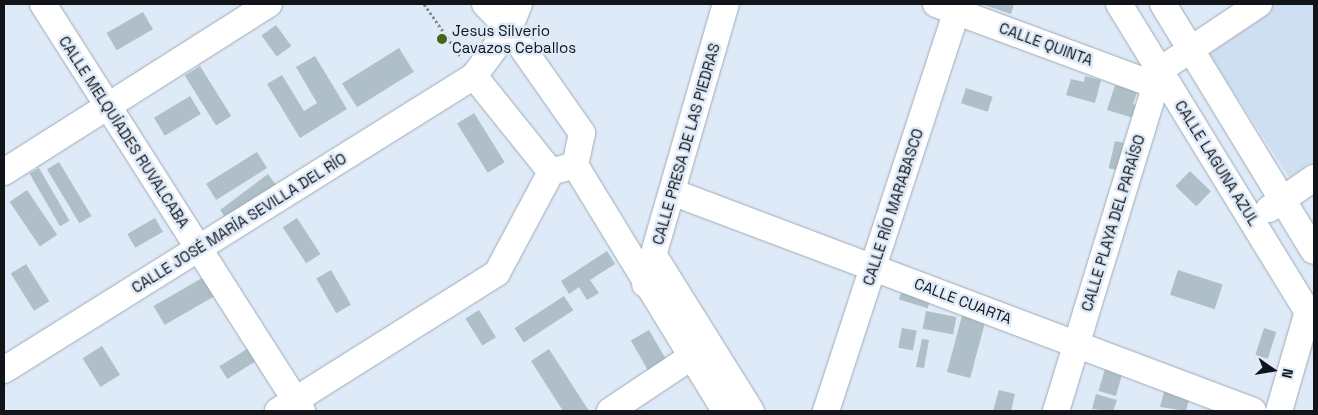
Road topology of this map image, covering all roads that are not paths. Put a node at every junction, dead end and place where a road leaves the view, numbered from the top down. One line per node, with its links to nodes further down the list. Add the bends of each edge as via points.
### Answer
1 (43, 4): 14 (street, CALLE MELQUÍADES RUVALCABA)
2 (269, 4): 14 (street)
3 (484, 4): 10 (street)
4 (519, 4): 10 (street)
5 (726, 4): 18 (street, CALLE PRESA DE LAS PIEDRAS)
6 (1119, 4): 13 (street, CALLE LAGUNA AZUL)
7 (1163, 4): 11 (street)
8 (1259, 4): 11 (street)
9 (951, 6): 13 (street, CALLE QUINTA); 24 (street, CALLE RÍO MARABASCO)
10 (510, 29): 12 (street); 15 (street, via 582,133)
11 (1191, 49): 13 (street); 19 (street)
12 (474, 76): 15 (street); 21 (street, CALLE JOSÉ MARÍA SEVILLA DEL RÍO)
13 (1158, 78): 20 (street, CALLE LAGUNA AZUL); 27 (street, CALLE PLAYA DEL PARAÍSO)
14 (108, 106): 16 (street); 21 (street, CALLE MELQUÍADES RUVALCABA)
15 (563, 169): 25 (street); 30 (street, via 497,273)
16 (4, 172)
17 (1314, 178): 19 (street)
18 (672, 192): 23 (street, CALLE PRESA DE LAS PIEDRAS); 24 (street, CALLE CUARTA)
19 (1283, 199): 20 (street); 22 (street)
20 (1252, 220): 26 (street, CALLE LAGUNA AZUL)
21 (198, 248): 29 (street, CALLE JOSÉ MARÍA SEVILLA DEL RÍO); 30 (street, CALLE MELQUÍADES RUVALCABA)
22 (1314, 250)
23 (654, 256): 25 (street, CALLE PRESA DE LAS PIEDRAS); 33 (street)
24 (873, 267): 27 (street, CALLE CUARTA); 34 (street, CALLE RÍO MARABASCO)
25 (645, 284): 28 (street)
26 (1311, 316): 37 (street)
27 (1076, 344): 35 (street, CALLE PLAYA DEL PARAÍSO); 36 (street, CALLE CUARTA)
28 (691, 358): 31 (street); 32 (street)
29 (4, 370)
30 (292, 408)
31 (610, 411)
32 (725, 411)
33 (751, 411)
34 (826, 411)
35 (1056, 411)
36 (1253, 411)
37 (1279, 411)

